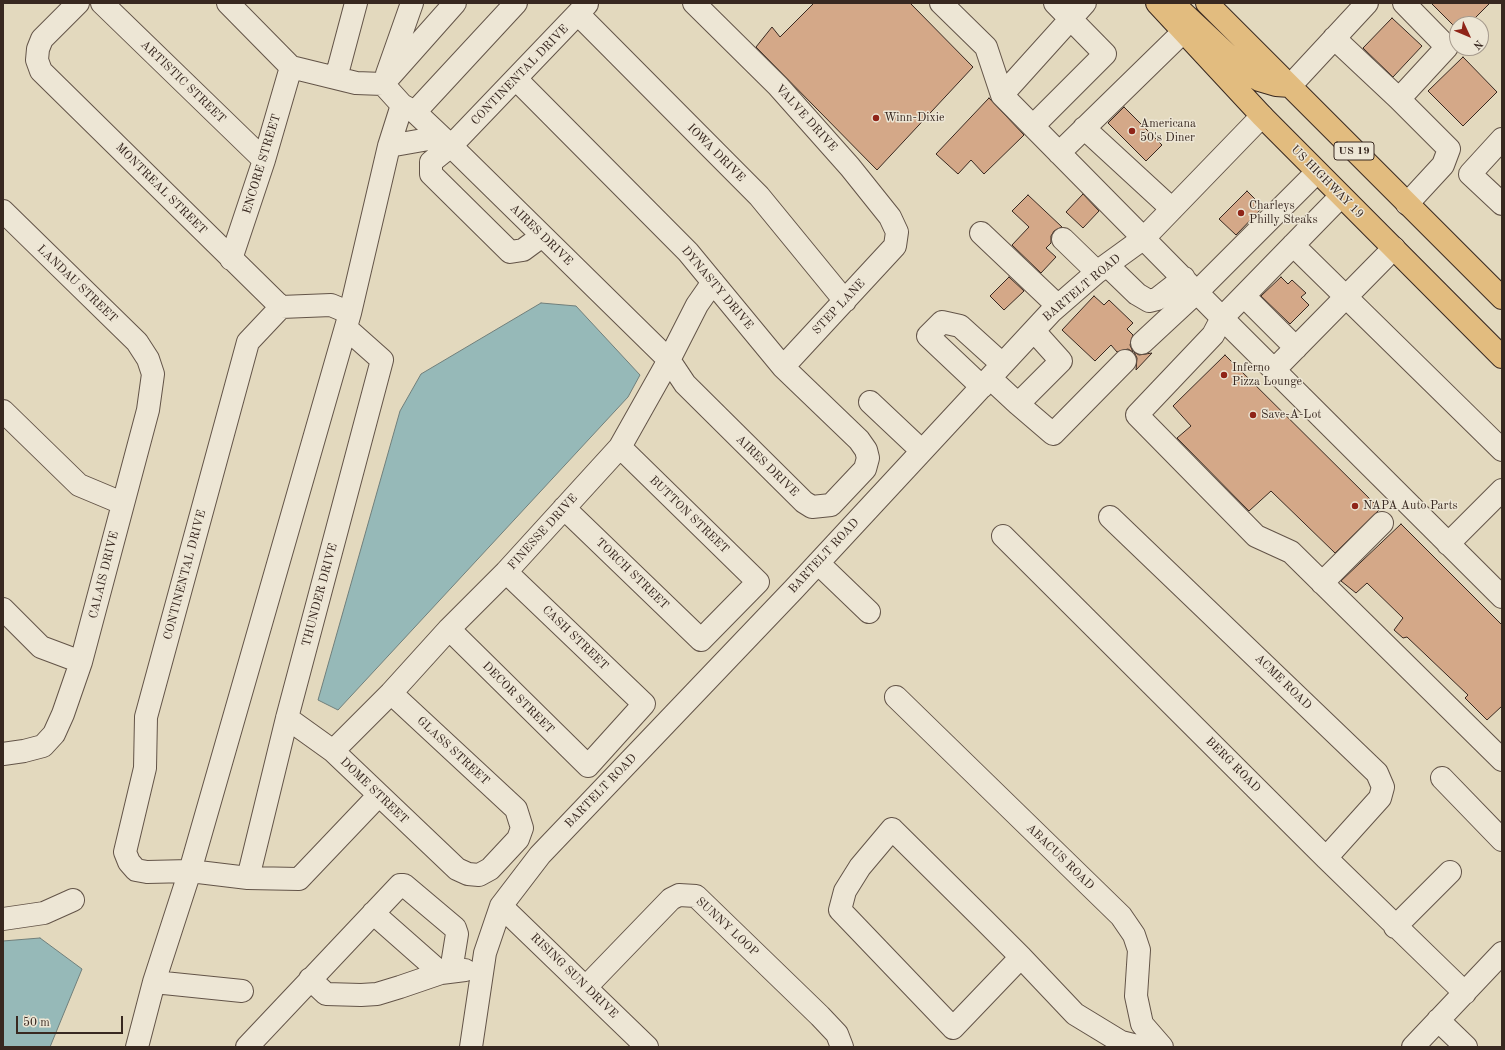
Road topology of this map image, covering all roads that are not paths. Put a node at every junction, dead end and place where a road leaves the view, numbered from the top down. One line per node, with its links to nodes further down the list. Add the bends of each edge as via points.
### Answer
1 (78, 3): 50 (street, MONTREAL STREET, via 42,39 37,60 41,71)
2 (102, 3): 36 (street, ARTISTIC STREET)
3 (228, 3): 21 (street)
4 (356, 3): 22 (street)
5 (412, 3): 24 (street)
6 (455, 3): 24 (street)
7 (516, 3): 28 (street)
8 (694, 3): 48 (street, VALVE DRIVE, via 778,86 850,167 890,217 898,232)
9 (941, 3): 26 (street, via 986,47)
10 (1055, 3): 18 (street)
11 (1085, 3): 18 (street)
12 (1157, 3): 19 (highway, US HIGHWAY 19)
13 (1172, 3): 25 (highway, via 1246,72 1259,80)
14 (1207, 3): 25 (highway, US 19)
15 (1367, 3): 20 (street)
16 (1404, 3): 27 (street, via 1447,47)
17 (583, 9): 23 (street, CONTINENTAL DRIVE); 57 (street, IOWA DRIVE, via 759,196)
18 (1070, 20): 26 (street); 30 (street, via 1105,54)
19 (1183, 32): 29 (highway, US HIGHWAY 19); 31 (street)
20 (1334, 38): 25 (street); 27 (street)
21 (291, 67): 22 (street); 36 (street, ENCORE STREET)
22 (336, 78): 24 (street, via 356,83)
23 (516, 79): 33 (street, CONTINENTAL DRIVE); 52 (street, DYNASTY DRIVE, via 688,252)
24 (383, 84): 28 (street, AIRES DRIVE)
25 (1290, 86): 39 (highway, US 19)
26 (1002, 95): 30 (street)
27 (1398, 99): 39 (street, via 1449,149 1443,165)
28 (408, 108): 33 (street, AIRES DRIVE); 34 (street)
29 (1262, 116): 37 (highway, US HIGHWAY 19); 41 (street, BARTELT ROAD)
30 (1033, 126): 35 (street)
31 (1084, 128): 35 (street); 41 (street)
32 (1502, 139): 40 (street, via 1470,174)
33 (445, 141): 34 (street); 44 (street, AIRES DRIVE); 44 (street, CONTINENTAL DRIVE, via 431,162 431,174 510,252 523,250)
34 (389, 146): 61 (street)
35 (1059, 153): 45 (street)
36 (264, 160): 50 (street, ENCORE STREET)
37 (1317, 172): 38 (highway, US HIGHWAY 19); 53 (street)
38 (1341, 196): 47 (street); 49 (highway, US HIGHWAY 19)
39 (1403, 199): 56 (highway, US 19)
40 (1502, 204)
41 (1172, 209): 45 (street, BARTELT ROAD)
42 (3, 211): 66 (street, LANDAU STREET, via 137,342)
43 (982, 233): 58 (street)
44 (542, 236): 67 (street, AIRES DRIVE)
45 (1144, 238): 51 (street, BARTELT ROAD); 53 (street)
46 (1063, 239): 51 (street)
47 (1293, 245): 54 (street); 55 (street)
48 (895, 246): 57 (street, STEP LANE)
49 (1394, 248): 55 (street); 65 (highway, US HIGHWAY 19)
50 (231, 259): 59 (street, MONTREAL STREET)
51 (1102, 268): 53 (street, via 1149,301); 58 (street, BARTELT ROAD)
52 (712, 282): 67 (street, FINESSE DRIVE); 69 (street, DYNASTY DRIVE)
53 (1190, 285): 60 (street); 63 (street)
54 (1244, 296): 60 (street); 64 (street)
55 (1346, 296): 64 (street); 76 (street)
56 (1502, 298)
57 (845, 301): 69 (street, STEP LANE)
58 (1058, 306): 62 (street, BARTELT ROAD)
59 (281, 307): 61 (street, via 331,305); 107 (street, CONTINENTAL DRIVE, via 248,342 146,717 145,768 125,852 136,870)
60 (1222, 318): 70 (street); 88 (street, via 1213,335 1137,415 1256,536 1290,552)
61 (348, 321): 97 (street, THUNDER DRIVE, via 382,360); 107 (street)
62 (1034, 331): 71 (street, BARTELT ROAD); 73 (street, via 1061,361)
63 (1142, 343)
64 (1296, 348): 70 (street)
65 (1502, 357)
66 (148, 359): 80 (street, CALAIS DRIVE, via 153,374 148,410)
67 (669, 360): 75 (street, FINESSE DRIVE); 81 (street, AIRES DRIVE, via 685,384 804,502 812,507)
68 (1125, 361): 73 (street, via 1053,434)
69 (783, 367): 81 (street, DYNASTY DRIVE, via 860,440 866,450 866,469)
70 (1274, 370): 79 (street)
71 (991, 376): 73 (street); 77 (street, BARTELT ROAD)
72 (870, 402): 77 (street)
73 (1018, 404)
74 (3, 412): 80 (street, via 79,485)
75 (620, 447): 82 (street, FINESSE DRIVE); 93 (street, BUTTON STREET, via 758,582)
76 (1502, 450)
77 (922, 451): 86 (street, BARTELT ROAD)
78 (1502, 490): 85 (street)
79 (1404, 500): 85 (street); 88 (street)
80 (122, 503): 94 (street, CALAIS DRIVE)
81 (830, 505)
82 (564, 508): 87 (street, FINESSE DRIVE); 93 (street, TORCH STREET)
83 (1110, 517): 105 (street, ACME ROAD, via 1377,773 1383,787 1380,798)
84 (1003, 536): 105 (street, BERG ROAD)
85 (1448, 544): 89 (street)
86 (818, 563): 91 (street); 111 (street, BARTELT ROAD, via 540,855)
87 (506, 572): 92 (street, FINESSE DRIVE); 101 (street, CASH STREET, via 644,704)
88 (1322, 583): 100 (street)
89 (1502, 597)
90 (3, 609): 94 (street, via 42,646)
91 (869, 612)
92 (449, 629): 95 (street, FINESSE DRIVE); 101 (street, DECOR STREET)
93 (701, 640)
94 (81, 662): 99 (street, CALAIS DRIVE, via 54,734 43,746)
95 (391, 693): 98 (street, FINESSE DRIVE); 106 (street, GLASS STREET, via 516,809 522,828 518,839 490,869 478,875)
96 (896, 697): 131 (street, ABACUS ROAD, via 1121,916 1134,935 1139,950 1136,996 1142,1024)
97 (287, 718): 98 (street, DOME STREET); 109 (street, THUNDER DRIVE)
98 (333, 752): 103 (street, DOME STREET)
99 (3, 754)
100 (1502, 760)
101 (588, 766)
102 (1442, 778): 104 (street)
103 (379, 795): 106 (street, DOME STREET); 109 (street, via 299,880)
104 (1502, 840)
105 (1326, 858): 114 (street, BERG ROAD)
106 (457, 869)
107 (190, 871): 109 (street); 120 (street)
108 (1450, 872): 114 (street)
109 (248, 878)
110 (73, 900): 113 (street, via 44,913)
111 (501, 906): 117 (street, BARTELT ROAD); 121 (street, RISING SUN DRIVE)
112 (373, 913): 118 (street); 118 (street, via 404,885 455,928 456,934); 119 (street)
113 (3, 919)
114 (1395, 927): 123 (street, BERG ROAD)
115 (1502, 953): 123 (street)
116 (1020, 957): 116 (street, via 892,829 860,867 845,891 840,910 953,1028); 130 (street, via 1075,1014 1121,1042)
117 (482, 970): 118 (street); 127 (street, BARTELT ROAD)
118 (446, 972): 119 (street, via 377,994 361,995 326,994)
119 (310, 979): 126 (street)
120 (154, 982): 122 (street); 125 (street)
121 (586, 988): 128 (street, RISING SUN DRIVE); 129 (street, SUNNY LOOP, via 671,899 679,895 696,896 820,1016 837,1034)
122 (242, 991)
123 (1465, 993): 124 (street)
124 (1438, 1020): 132 (street); 133 (street)
125 (137, 1047)
126 (247, 1047)
127 (471, 1047)
128 (647, 1047)
129 (842, 1047)
130 (1141, 1047)
131 (1162, 1047)
132 (1413, 1047)
133 (1466, 1047)

